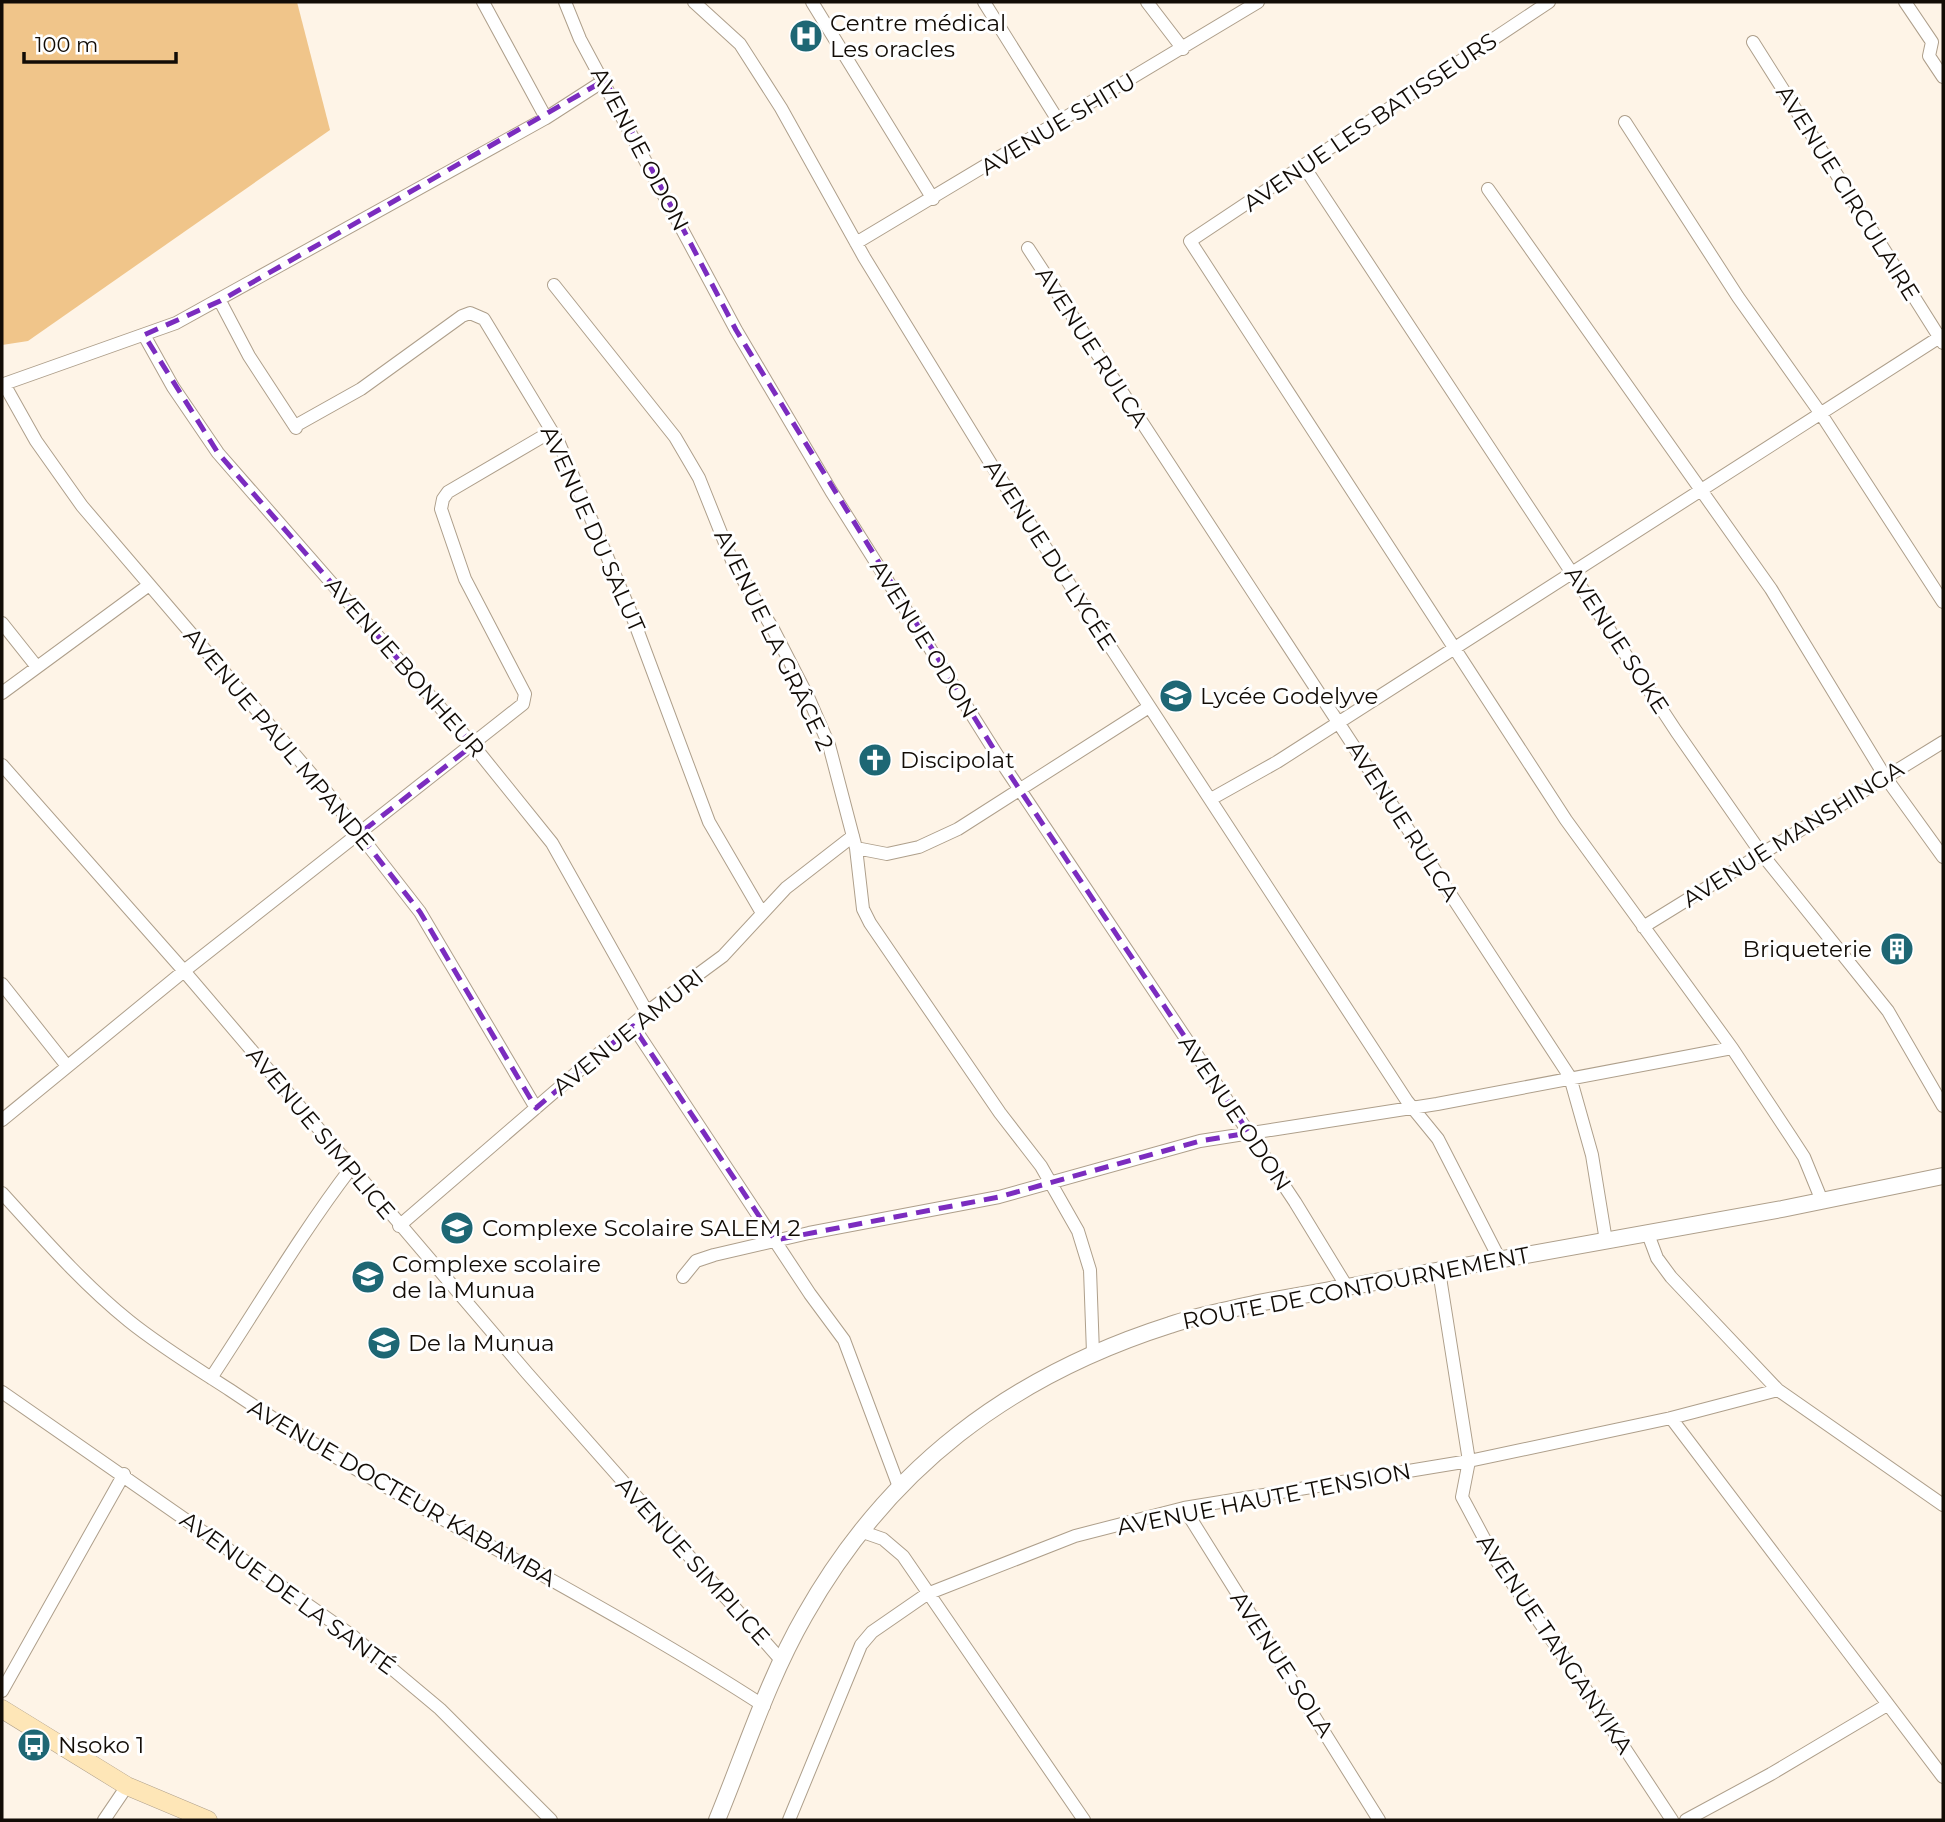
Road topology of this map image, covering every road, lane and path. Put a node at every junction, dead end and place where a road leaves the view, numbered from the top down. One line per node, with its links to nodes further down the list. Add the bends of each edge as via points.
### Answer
1 (483, 2): 16 (street)
2 (565, 2): 15 (street, AVENUE ODON, via 580,39)
3 (694, 2): 22 (street, AVENUE DU LYCÉE, via 740,44)
4 (811, 2): 21 (street)
5 (984, 2): 17 (street)
6 (1147, 2): 13 (street)
7 (1258, 2): 13 (street, AVENUE SHITU)
8 (1549, 2): 19 (street, AVENUE LES BATISSEURS)
9 (1905, 2): 12 (street)
10 (1943, 33): 12 (street)
11 (1754, 42): 27 (street, AVENUE CIRCULAIRE)
12 (1932, 42): 14 (street, via 1929,56)
13 (1183, 49): 17 (street, AVENUE SHITU)
14 (1943, 77)
15 (605, 80): 16 (street); 44 (street, AVENUE ODON, via 743,341 831,491)
16 (546, 118): 25 (street)
17 (1059, 122): 21 (street, AVENUE SHITU)
18 (1625, 122): 28 (street, via 1738,297)
19 (1303, 165): 31 (street, AVENUE SOKE); 35 (street, AVENUE LES BATISSEURS, via 1190,242)
20 (1488, 189): 30 (street)
21 (933, 199): 22 (street, AVENUE SHITU)
22 (856, 243): 38 (street, AVENUE DU LYCÉE, via 991,464)
23 (1028, 248): 39 (street, AVENUE RULCA)
24 (554, 285): 47 (street, AVENUE LA GRÂCE 2, via 675,437 699,478 729,553 774,629 824,734)
25 (220, 301): 26 (street); 29 (street, AVENUE DU SALUT, via 295,427 361,389 470,313 484,319)
26 (144, 335): 32 (street, AVENUE PAUL MPANDE, via 4,384 59,476); 41 (street, AVENUE BONHEUR, via 218,453)
27 (1942, 339): 28 (street)
28 (1821, 414): 30 (street); 33 (street)
29 (552, 431): 41 (street, via 443,499 444,520 464,579 525,694 523,704); 50 (street, AVENUE DU SALUT, via 631,613 709,822)
30 (1701, 493): 31 (street); 43 (street, via 1771,589)
31 (1574, 574): 35 (street); 48 (street, AVENUE SOKE)
32 (149, 585): 36 (street); 46 (street, AVENUE PAUL MPANDE)
33 (1943, 603)
34 (2, 623): 36 (street)
35 (1454, 646): 39 (street); 51 (street, via 1566,820)
36 (37, 667): 37 (street)
37 (2, 693)
38 (1149, 707): 44 (street); 45 (street, AVENUE DU LYCÉE)
39 (1338, 722): 45 (street); 58 (street, AVENUE RULCA)
40 (1943, 742): 43 (street, AVENUE MANSHINGA)
41 (473, 746): 46 (street); 54 (street, AVENUE BONHEUR, via 552,843)
42 (2, 765): 52 (street, AVENUE SIMPLICE)
43 (1885, 778): 48 (street, AVENUE MANSHINGA); 49 (street)
44 (1020, 790): 47 (street, via 919,847 887,854); 63 (street, AVENUE ODON)
45 (1211, 799): 60 (street, AVENUE DU LYCÉE)
46 (359, 834): 52 (street); 61 (street, AVENUE PAUL MPANDE, via 420,912)
47 (855, 842): 50 (street, AVENUE AMURI, via 813,866); 66 (street, AVENUE LA GRÂCE 2, via 863,909 870,923)
48 (1762, 853): 51 (street, AVENUE MANSHINGA); 59 (street, AVENUE SOKE, via 1888,1011)
49 (1943, 857)
50 (762, 913): 54 (street, AVENUE AMURI, via 723,956)
51 (1643, 927): 56 (street)
52 (184, 971): 57 (street); 64 (street, AVENUE SIMPLICE)
53 (2, 984): 57 (street)
54 (647, 1012): 55 (street, AVENUE AMURI)
55 (633, 1026): 61 (street, AVENUE AMURI); 71 (street)
56 (1732, 1048): 58 (street); 68 (street, via 1804,1157)
57 (68, 1066): 62 (street)
58 (1570, 1077): 60 (street); 72 (street, AVENUE RULCA, via 1592,1155)
59 (1943, 1106)
60 (1413, 1107): 63 (street); 73 (street, AVENUE DU LYCÉE, via 1438,1139)
61 (536, 1108): 69 (street, AVENUE AMURI)
62 (2, 1120)
63 (1249, 1133): 66 (street, via 1200,1141); 76 (street, AVENUE ODON)
64 (351, 1168): 69 (street, AVENUE SIMPLICE); 78 (street, via 305,1228)
65 (1942, 1179): 68 (street, ROUTE DE CONTOURNEMENT)
66 (1050, 1184): 71 (street); 77 (street, AVENUE LA GRÂCE 2, via 1077,1231 1090,1270)
67 (2, 1194): 78 (street, AVENUE DOCTEUR KABAMBA, via 94,1292)
68 (1822, 1201): 70 (street, ROUTE DE CONTOURNEMENT)
69 (400, 1226): 89 (street, AVENUE SIMPLICE)
70 (1648, 1234): 72 (street, ROUTE DE CONTOURNEMENT); 79 (street, via 1671,1277)
71 (775, 1240): 75 (street, via 696,1261); 84 (street, via 844,1340)
72 (1606, 1241): 73 (street, ROUTE DE CONTOURNEMENT)
73 (1500, 1260): 74 (street, ROUTE DE CONTOURNEMENT)
74 (1439, 1271): 76 (street, ROUTE DE CONTOURNEMENT); 82 (street, AVENUE TANGANYIKA)
75 (683, 1277)
76 (1347, 1287): 77 (street, ROUTE DE CONTOURNEMENT, via 1172,1324)
77 (1093, 1353): 84 (street, ROUTE DE CONTOURNEMENT, via 1012,1394 965,1428)
78 (211, 1378): 92 (street, AVENUE DOCTEUR KABAMBA, via 358,1472 707,1669)
79 (1778, 1390): 81 (street, AVENUE HAUTE TENSION); 85 (street)
80 (2, 1392): 83 (street, AVENUE DE LA SANTÉ)
81 (1671, 1418): 82 (street, AVENUE HAUTE TENSION); 91 (street)
82 (1469, 1461): 86 (street, AVENUE HAUTE TENSION); 103 (street, AVENUE TANGANYIKA, via 1462,1497 1488,1546)
83 (124, 1475): 90 (street); 98 (street, AVENUE DE LA SANTÉ, via 354,1637 440,1709)
84 (899, 1487): 87 (street, ROUTE DE CONTOURNEMENT)
85 (1943, 1505)
86 (1184, 1508): 88 (street, AVENUE HAUTE TENSION, via 1075,1536); 102 (street, AVENUE SOLA)
87 (860, 1531): 88 (street, via 895,1548); 89 (street, ROUTE DE CONTOURNEMENT, via 824,1582)
88 (927, 1594): 100 (street, AVENUE HAUTE TENSION, via 872,1632 861,1645); 101 (street)
89 (781, 1660): 92 (street, ROUTE DE CONTOURNEMENT)
90 (2, 1691)
91 (1886, 1705): 94 (street); 104 (street)
92 (764, 1706): 99 (street, ROUTE DE CONTOURNEMENT)
93 (2, 1709): 95 (main road)
94 (1943, 1777)
95 (127, 1786): 96 (street); 97 (main road)
96 (104, 1820)
97 (208, 1820)
98 (551, 1820)
99 (717, 1820)
100 (789, 1820)
101 (1084, 1820)
102 (1379, 1820)
103 (1672, 1820)
104 (1686, 1820)

